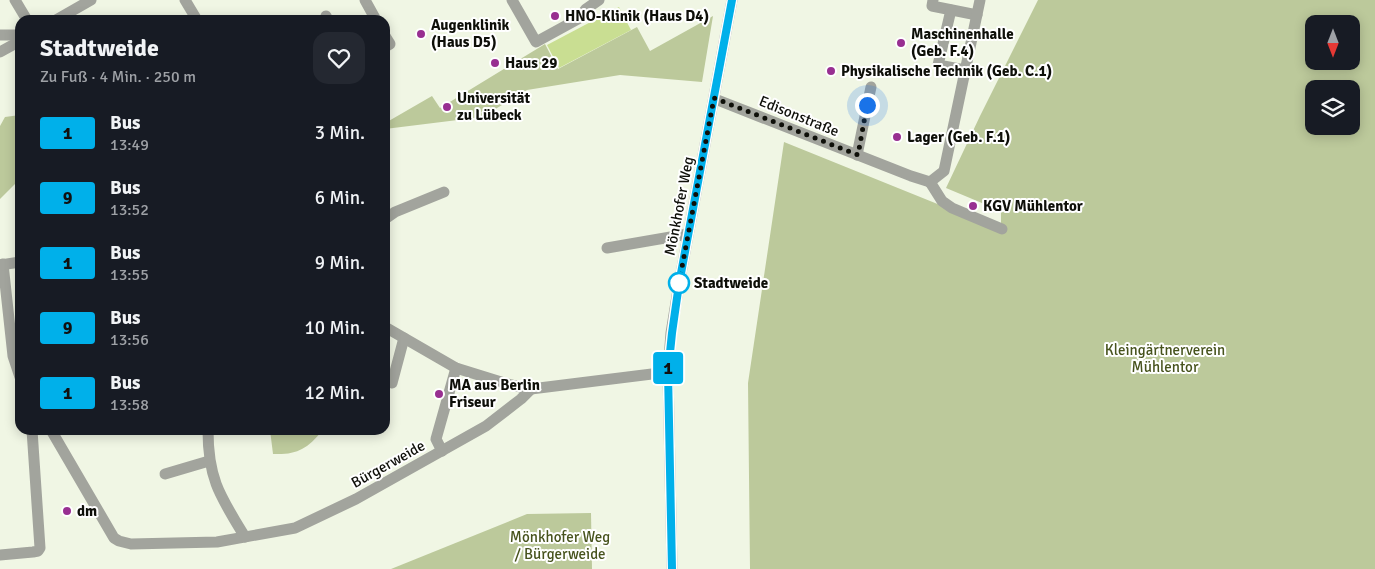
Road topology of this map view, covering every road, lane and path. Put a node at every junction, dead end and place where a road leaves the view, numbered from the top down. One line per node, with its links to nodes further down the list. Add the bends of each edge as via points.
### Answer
1 (16, 0): 12 (street)
2 (91, 0): 13 (street)
3 (185, 0): 14 (street)
4 (365, 0): 15 (street)
5 (512, 0): 10 (street, via 536,42 578,19)
6 (599, 0): 10 (street)
7 (732, 0): 25 (street, Mönkhofer Weg)
8 (933, 0): 11 (street, via 932,6)
9 (980, 0): 16 (street)
10 (583, 4)
11 (951, 10): 16 (street); 23 (street, via 938,65)
12 (24, 15)
13 (65, 15)
14 (194, 15)
15 (373, 15)
16 (977, 15): 23 (street)
17 (0, 35): 18 (street)
18 (15, 35)
19 (15, 42): 21 (street)
20 (15, 44): 22 (street)
21 (0, 47)
22 (0, 52)
23 (965, 70): 27 (street, via 944,171)
24 (871, 87): 26 (street)
25 (714, 98): 26 (street, Edisonstraße); 31 (street, Mönkhofer Weg)
26 (858, 155): 27 (street, Edisonstraße)
27 (930, 182): 30 (street, via 952,208)
28 (444, 192): 29 (street)
29 (390, 216)
30 (1002, 229)
31 (688, 234): 32 (street); 39 (street, Mönkhofer Weg)
32 (607, 248)
33 (15, 263): 34 (street)
34 (2, 264): 37 (street)
35 (390, 330): 36 (street)
36 (404, 338): 38 (street); 40 (street)
37 (15, 362)
38 (456, 368): 41 (street); 45 (street, via 436,439)
39 (668, 372): 41 (street); 50 (street, Mönkhofer Weg)
40 (392, 384)
41 (531, 389): 45 (street, Bürgerweide, via 486,426)
42 (32, 435): 49 (street, via 40,548 33,552)
43 (54, 435): 48 (street, Bürgerweide, via 114,538 131,544 217,542)
44 (208, 435): 46 (street)
45 (442, 451): 48 (street, Bürgerweide, via 356,499 295,528)
46 (209, 461): 47 (street); 48 (street, via 221,497)
47 (165, 474)
48 (245, 537)
49 (0, 554)
50 (672, 569)

